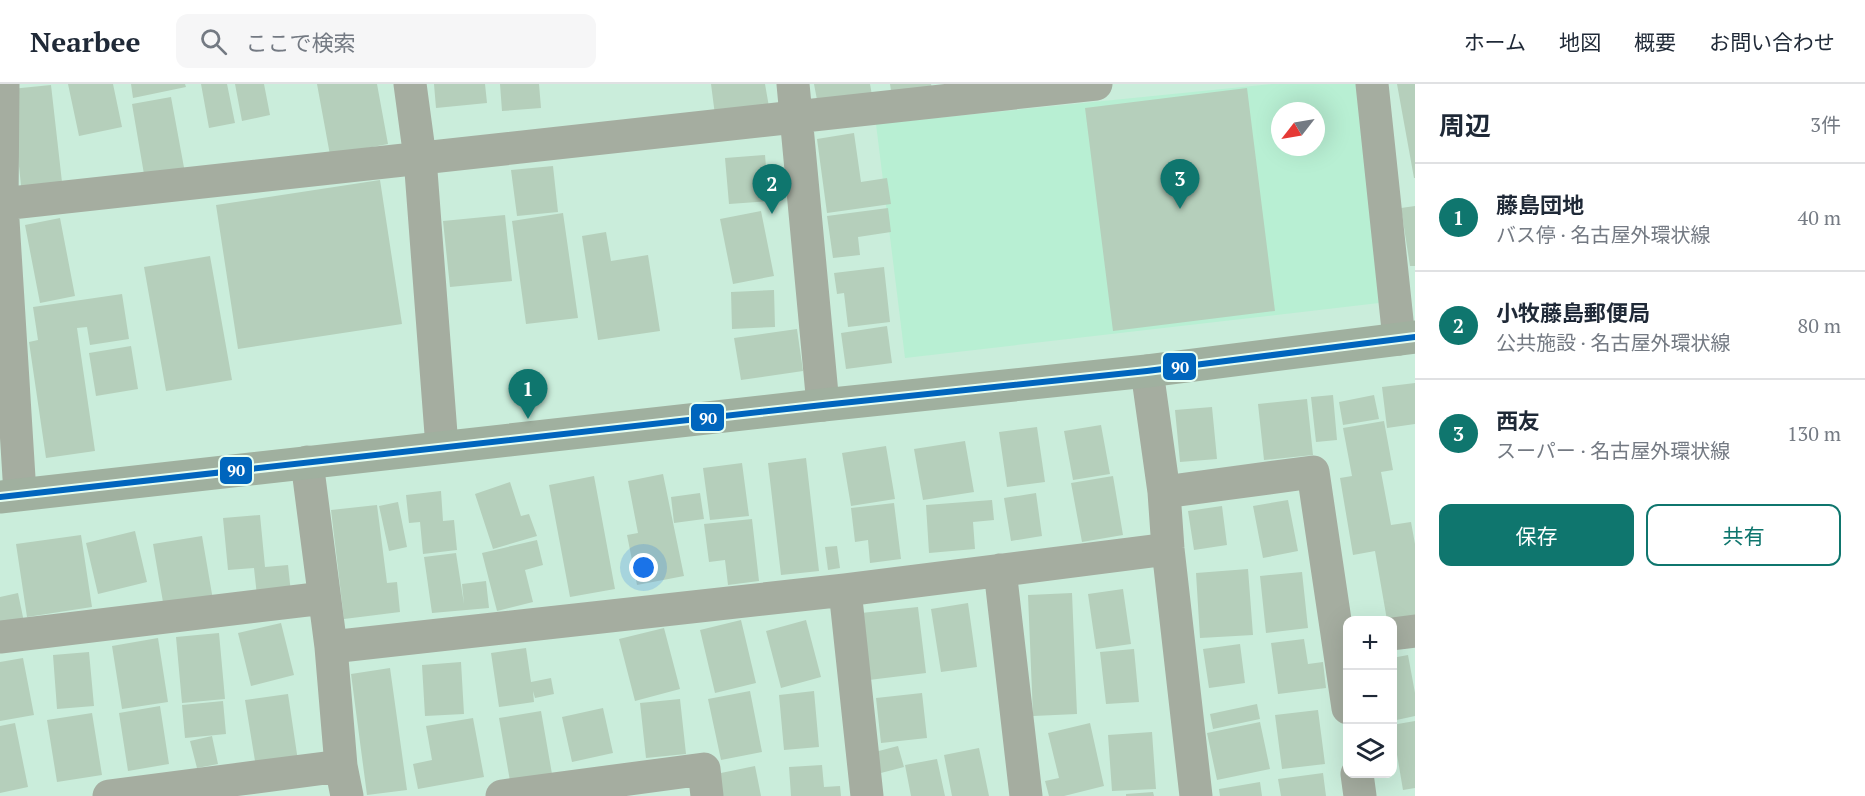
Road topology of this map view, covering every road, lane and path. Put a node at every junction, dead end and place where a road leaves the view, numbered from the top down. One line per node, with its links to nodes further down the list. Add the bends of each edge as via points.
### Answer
1 (410, 84): 7 (street)
2 (793, 84): 6 (street)
3 (1096, 84): 6 (street)
4 (1372, 84): 9 (street)
5 (2, 104): 8 (street)
6 (797, 120): 7 (street); 11 (street)
7 (420, 158): 8 (street); 12 (street)
8 (3, 204): 15 (street)
9 (1407, 338): 10 (main road)
10 (1147, 371): 11 (main road); 14 (street)
11 (823, 405): 12 (main road)
12 (442, 447): 13 (main road)
13 (307, 462): 15 (main road); 19 (street)
14 (1164, 492): 16 (street); 23 (street, via 1313,472)
15 (10, 495)
16 (1168, 549): 17 (street); 35 (street)
17 (1000, 570): 18 (street); 34 (street)
18 (844, 590): 24 (street); 33 (street)
19 (324, 598): 22 (street); 24 (street)
20 (1415, 631): 21 (street)
21 (1397, 633)
22 (0, 638)
23 (1342, 639): 25 (street)
24 (330, 647): 27 (street)
25 (1344, 670)
26 (1358, 778): 36 (street)
27 (344, 781): 28 (street)
28 (182, 792): 30 (street)
29 (542, 794): 31 (street); 32 (street, via 704,769)
30 (109, 796)
31 (502, 796)
32 (707, 796)
33 (867, 796)
34 (1026, 796)
35 (1196, 796)
36 (1360, 796)

